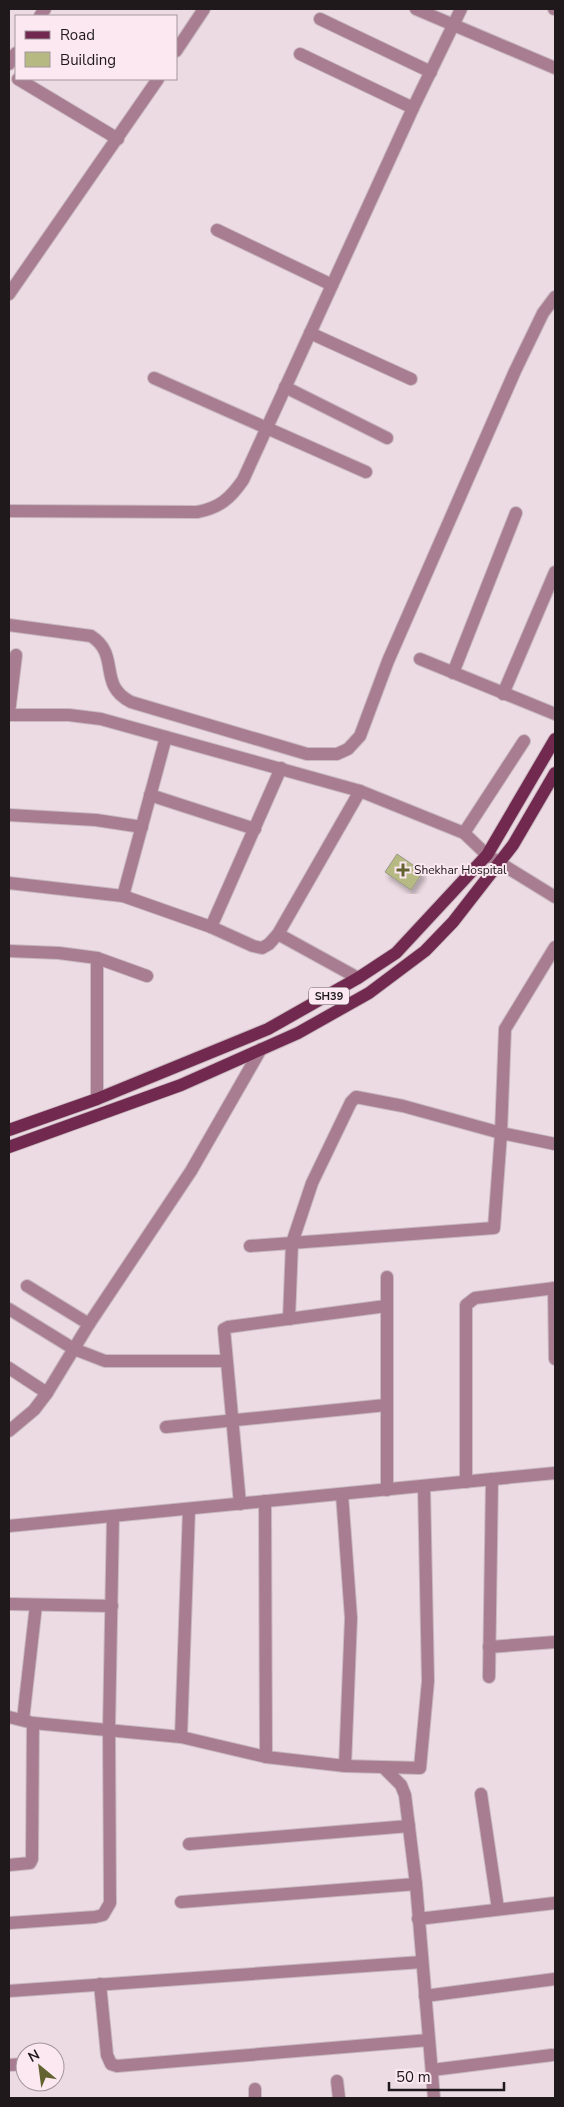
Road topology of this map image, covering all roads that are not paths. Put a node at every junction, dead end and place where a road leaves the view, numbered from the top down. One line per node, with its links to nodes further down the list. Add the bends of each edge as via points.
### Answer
1 (204, 9): 6 (street)
2 (416, 9): 5 (street)
3 (461, 9): 5 (street)
4 (320, 19): 9 (street)
5 (454, 26): 8 (street); 9 (street)
6 (178, 48)
7 (300, 54): 12 (street)
8 (555, 68)
9 (431, 72): 12 (street)
10 (20, 80): 13 (street)
11 (157, 80): 13 (street)
12 (414, 108): 15 (street)
13 (118, 139): 16 (street)
14 (217, 230): 15 (street)
15 (332, 285): 18 (street)
16 (9, 294)
17 (555, 297): 28 (street, via 540,319 515,371 388,661 360,736 348,749 327,756 307,754 131,702 114,690 107,655 100,642 91,636)
18 (310, 333): 20 (street); 21 (street)
19 (154, 378): 22 (street)
20 (411, 379)
21 (285, 387): 22 (street); 23 (street)
22 (267, 428): 24 (street); 25 (street, via 232,497 211,509 197,512)
23 (387, 438)
24 (366, 472)
25 (9, 512)
26 (516, 513): 31 (street)
27 (555, 572): 32 (street)
28 (9, 625)
29 (16, 654): 33 (street)
30 (420, 659): 31 (street)
31 (453, 673): 32 (street)
32 (504, 694): 34 (street)
33 (9, 714): 35 (street, via 100,719)
34 (555, 714)
35 (166, 737): 38 (street); 41 (street)
36 (555, 739): 46 (main road, SH39)
37 (524, 741): 45 (street)
38 (281, 768): 40 (street); 44 (street)
39 (555, 773): 47 (main road, SH39)
40 (360, 791): 45 (street); 52 (street)
41 (150, 795): 43 (street); 44 (street)
42 (9, 815): 43 (street, via 96,820)
43 (142, 828): 49 (street)
44 (255, 829): 51 (street)
45 (464, 833): 46 (street)
46 (487, 855): 47 (street); 57 (main road, SH39, via 396,953)
47 (500, 863): 50 (street); 58 (main road, SH39, via 426,951 335,1014)
48 (9, 883): 49 (street)
49 (123, 896): 51 (street)
50 (555, 897)
51 (211, 927): 52 (street, via 262,948)
52 (278, 934): 57 (street)
53 (555, 947): 61 (street, via 505,1029)
54 (9, 951): 55 (street)
55 (97, 958): 56 (street); 59 (street)
56 (147, 976)
57 (358, 978): 59 (main road, SH39, via 268,1029)
58 (262, 1049): 63 (main road, SH39, via 181,1085); 72 (street, via 191,1171)
59 (98, 1099): 60 (main road, SH39)
60 (9, 1130)
61 (501, 1133): 62 (street); 64 (street, via 495,1225 491,1230); 64 (street, via 403,1106 356,1097 312,1183)
62 (555, 1144)
63 (9, 1147)
64 (292, 1243): 65 (street); 71 (street)
65 (250, 1246)
66 (387, 1277): 69 (street)
67 (27, 1286): 72 (street)
68 (554, 1288): 74 (street); 84 (street, via 475,1298 466,1305)
69 (386, 1306): 71 (street); 78 (street)
70 (9, 1309): 73 (street)
71 (289, 1319): 75 (street, via 224,1329)
72 (89, 1324): 73 (street)
73 (74, 1349): 75 (street, via 105,1361); 77 (street)
74 (555, 1359)
75 (226, 1361): 79 (street)
76 (9, 1368): 77 (street)
77 (48, 1393): 81 (street)
78 (386, 1405): 79 (street); 86 (street)
79 (232, 1422): 80 (street); 89 (street)
80 (166, 1427)
81 (9, 1431)
82 (555, 1473): 83 (street)
83 (492, 1479): 84 (street); 97 (street)
84 (466, 1482): 85 (street)
85 (424, 1486): 86 (street); 105 (street, via 428,1680 422,1764 417,1770)
86 (387, 1490): 87 (street)
87 (342, 1494): 88 (street); 104 (street, via 351,1618)
88 (264, 1501): 89 (street); 103 (street)
89 (240, 1504): 90 (street)
90 (189, 1509): 91 (street); 102 (street)
91 (113, 1516): 92 (street); 95 (street)
92 (9, 1526)
93 (9, 1604): 94 (street)
94 (36, 1605): 95 (street); 100 (street)
95 (112, 1606): 101 (street)
96 (555, 1642): 97 (street)
97 (489, 1647): 98 (street)
98 (489, 1677)
99 (9, 1718): 100 (street)
100 (28, 1721): 101 (street); 109 (street, via 32,1858 30,1863)
101 (110, 1729): 102 (street); 115 (street, via 108,1909 95,1917)
102 (181, 1737): 103 (street)
103 (266, 1758): 104 (street)
104 (345, 1766): 105 (street)
105 (385, 1769): 107 (street, via 403,1790)
106 (482, 1794): 113 (street)
107 (409, 1826): 108 (street); 110 (street)
108 (189, 1844)
109 (9, 1865)
110 (416, 1884): 111 (street); 114 (street)
111 (181, 1902)
112 (555, 1902): 113 (street)
113 (498, 1909): 114 (street)
114 (418, 1919): 116 (street)
115 (9, 1923)
116 (422, 1962): 118 (street); 120 (street)
117 (555, 1978): 120 (street)
118 (100, 1984): 119 (street); 121 (street, via 107,2055 111,2064 117,2066)
119 (9, 1991)
120 (425, 1996): 121 (street)
121 (429, 2040): 123 (street)
122 (552, 2055): 123 (street)
123 (432, 2070): 126 (street)
124 (338, 2081): 125 (street)
125 (339, 2098)
126 (434, 2098)

